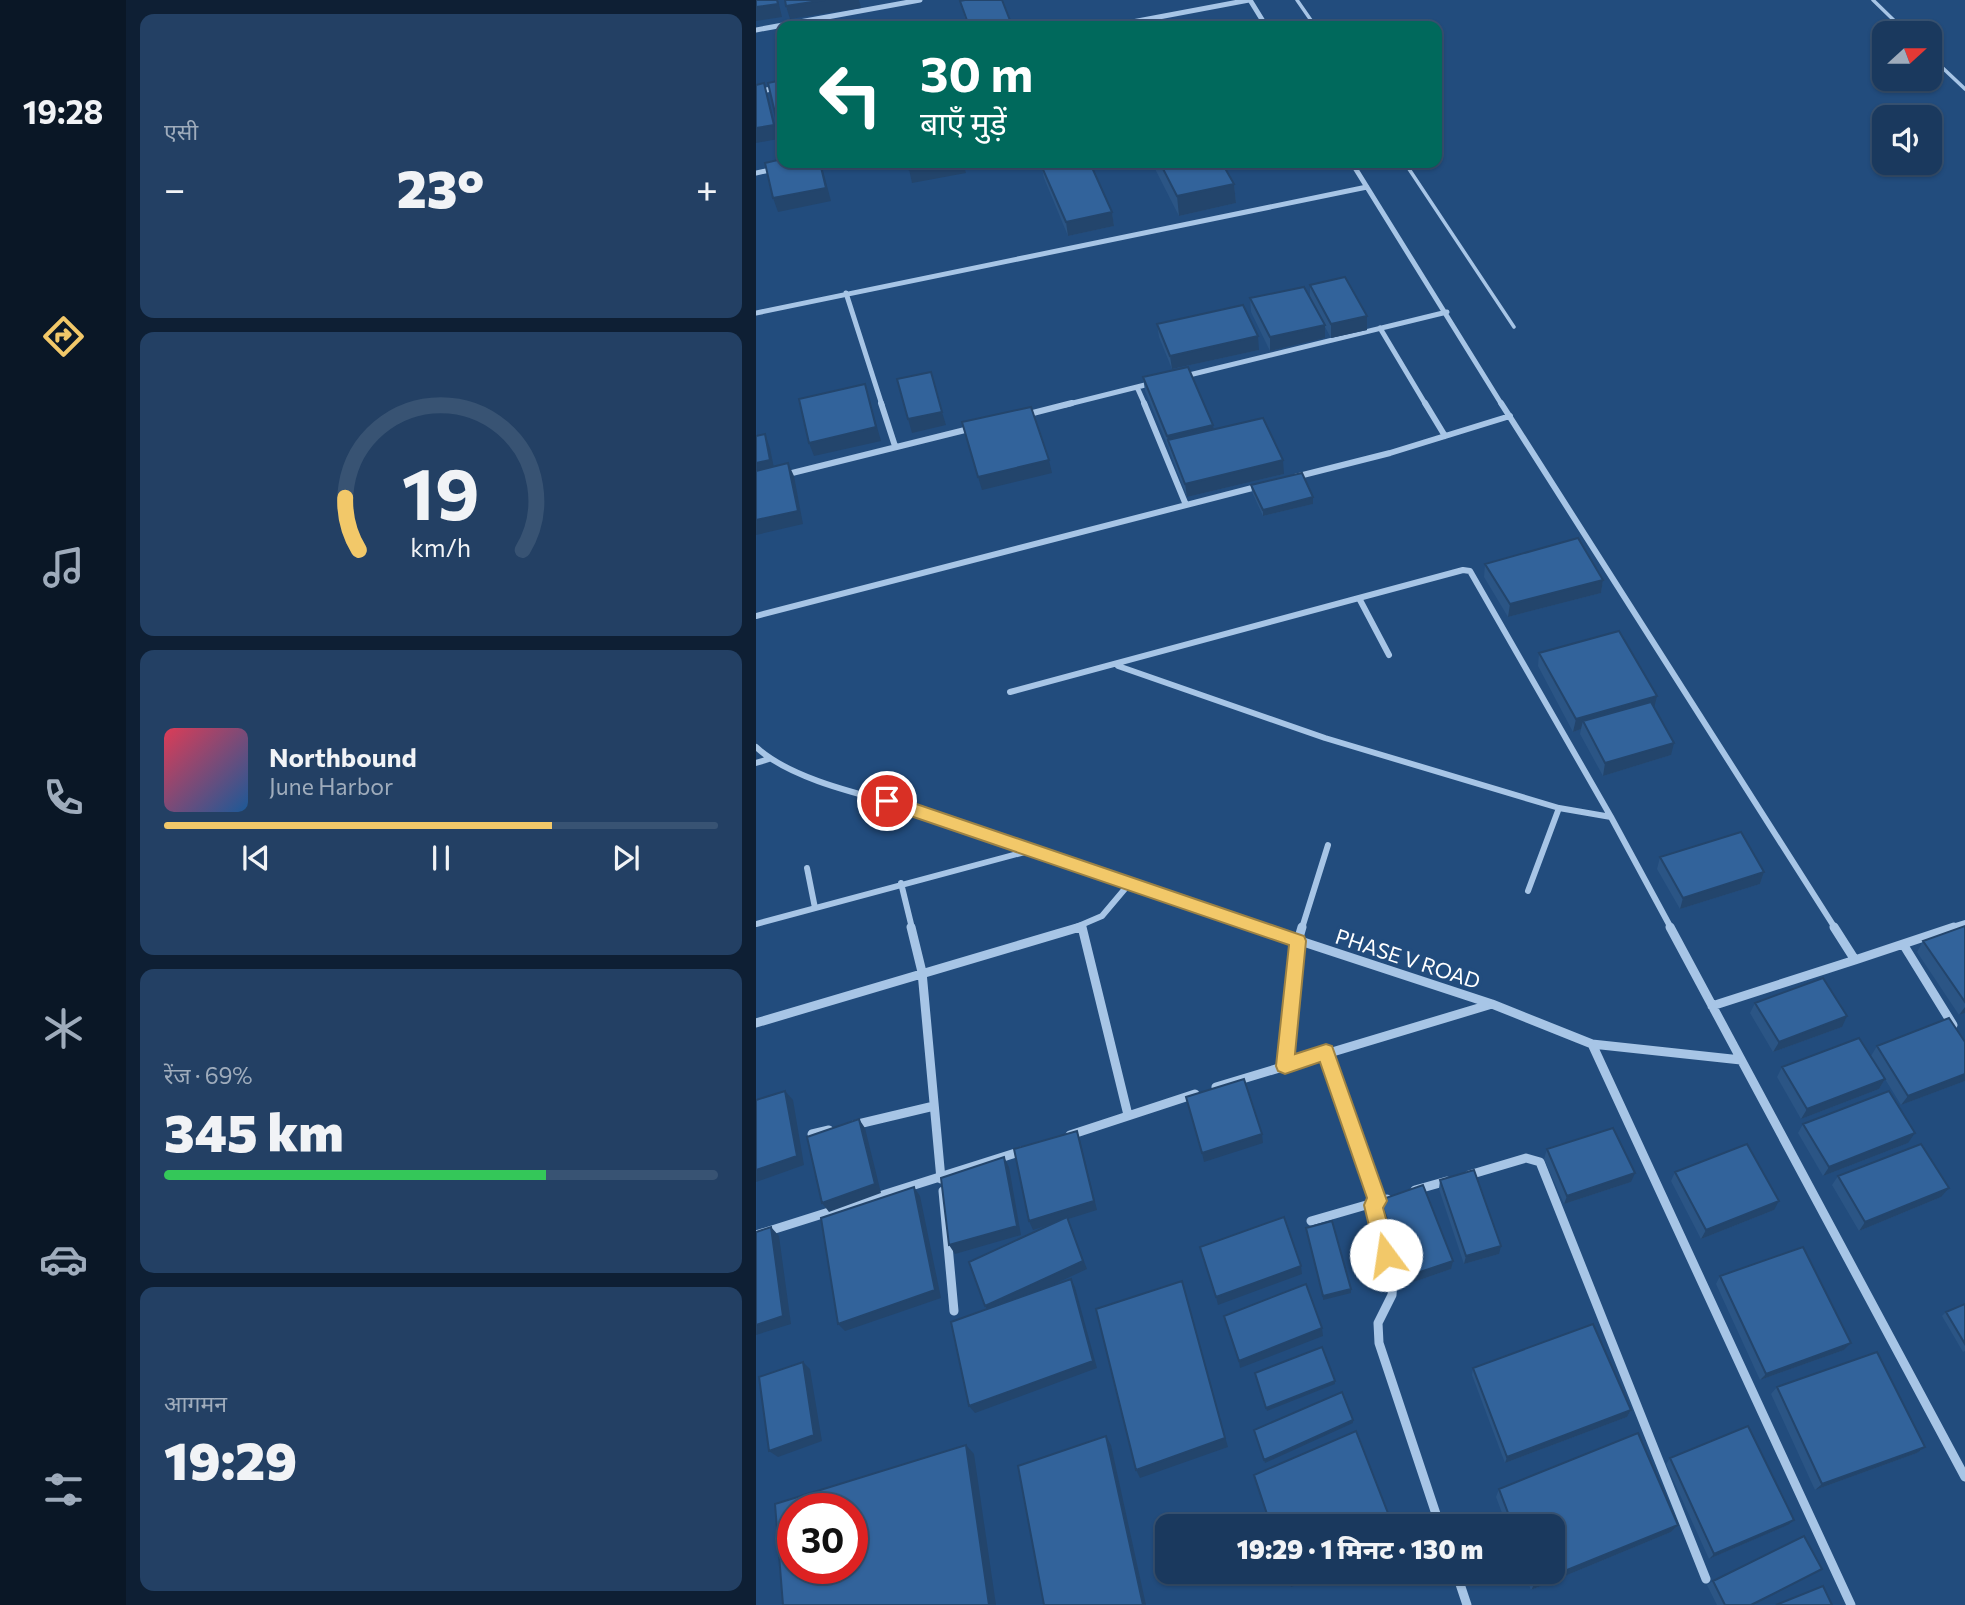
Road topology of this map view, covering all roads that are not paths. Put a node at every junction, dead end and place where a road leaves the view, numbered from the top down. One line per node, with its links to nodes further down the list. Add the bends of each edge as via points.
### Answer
1 (920, 0): 5 (street)
2 (1250, 0): 6 (street); 7 (street)
3 (1297, 0): 8 (lane)
4 (1873, 0): 9 (lane)
5 (805, 21)
6 (1138, 21)
7 (1263, 21)
8 (1312, 21)
9 (1895, 21)
10 (777, 26): 11 (street)
11 (756, 30)
12 (1942, 67): 14 (lane)
13 (777, 88): 15 (street)
14 (1965, 89)
15 (756, 92)
16 (781, 168): 19 (street)
17 (1355, 168): 20 (street)
18 (1408, 168): 24 (lane)
19 (756, 173)
20 (1367, 187): 21 (street); 22 (street)
21 (846, 293): 23 (street); 33 (street)
22 (1447, 312): 25 (street); 30 (street)
23 (756, 313)
24 (1514, 327)
25 (1380, 328): 26 (street); 32 (street)
26 (1176, 378)
27 (1163, 381): 28 (street)
28 (1138, 387): 29 (street); 37 (street)
29 (1017, 416)
30 (1510, 416): 32 (street); 60 (street)
31 (978, 426): 33 (street)
32 (1445, 436): 35 (street)
33 (895, 446): 34 (street)
34 (781, 476)
35 (1288, 479)
36 (1263, 486): 37 (street)
37 (1186, 505): 39 (street)
38 (1360, 600): 40 (street); 41 (street); 47 (street, via 1470,571)
39 (756, 616)
40 (1389, 655)
41 (1117, 665): 42 (street); 46 (street, via 1325,738)
42 (1010, 692)
43 (756, 747): 44 (street, PHASE V ROAD)
44 (769, 759): 45 (street); 49 (street, PHASE V ROAD, via 835,786)
45 (756, 762)
46 (1559, 808): 47 (street); 53 (street)
47 (1611, 817): 63 (street)
48 (1328, 845): 58 (street)
49 (1034, 849): 51 (street); 52 (street, PHASE V ROAD)
50 (807, 868): 54 (street)
51 (901, 883): 54 (street); 61 (street)
52 (1129, 884): 57 (street, via 1102,916); 58 (street, PHASE V ROAD)
53 (1528, 891)
54 (815, 908): 56 (street)
55 (1965, 923): 59 (street)
56 (756, 924)
57 (1082, 926): 61 (street); 71 (street)
58 (1298, 941): 62 (street, PHASE V ROAD); 69 (street)
59 (1903, 944): 60 (street); 65 (street)
60 (1855, 960): 63 (street)
61 (922, 972): 64 (street); 70 (street)
62 (1492, 1003): 66 (street, PHASE V ROAD); 67 (street)
63 (1712, 1006): 68 (street)
64 (756, 1023)
65 (1958, 1032)
66 (1592, 1044): 68 (street, PHASE V ROAD); 87 (street)
67 (1326, 1052): 69 (street); 78 (street)
68 (1741, 1060): 82 (street)
69 (1285, 1066): 71 (street)
70 (934, 1106): 72 (street); 75 (street)
71 (1128, 1115): 73 (street)
72 (812, 1134)
73 (1066, 1136)
74 (1028, 1149): 75 (street)
75 (941, 1178): 80 (street); 81 (street)
76 (1404, 1194): 84 (street, via 1526,1158 1540,1162)
77 (1391, 1197): 78 (street)
78 (1375, 1203): 79 (street); 83 (street, via 1392,1280 1392,1295 1378,1323 1379,1343)
79 (1311, 1221)
80 (756, 1235)
81 (954, 1311)
82 (1965, 1477)
83 (1436, 1514)
84 (1706, 1579)
85 (1460, 1584): 86 (street)
86 (1467, 1605)
87 (1851, 1605)

